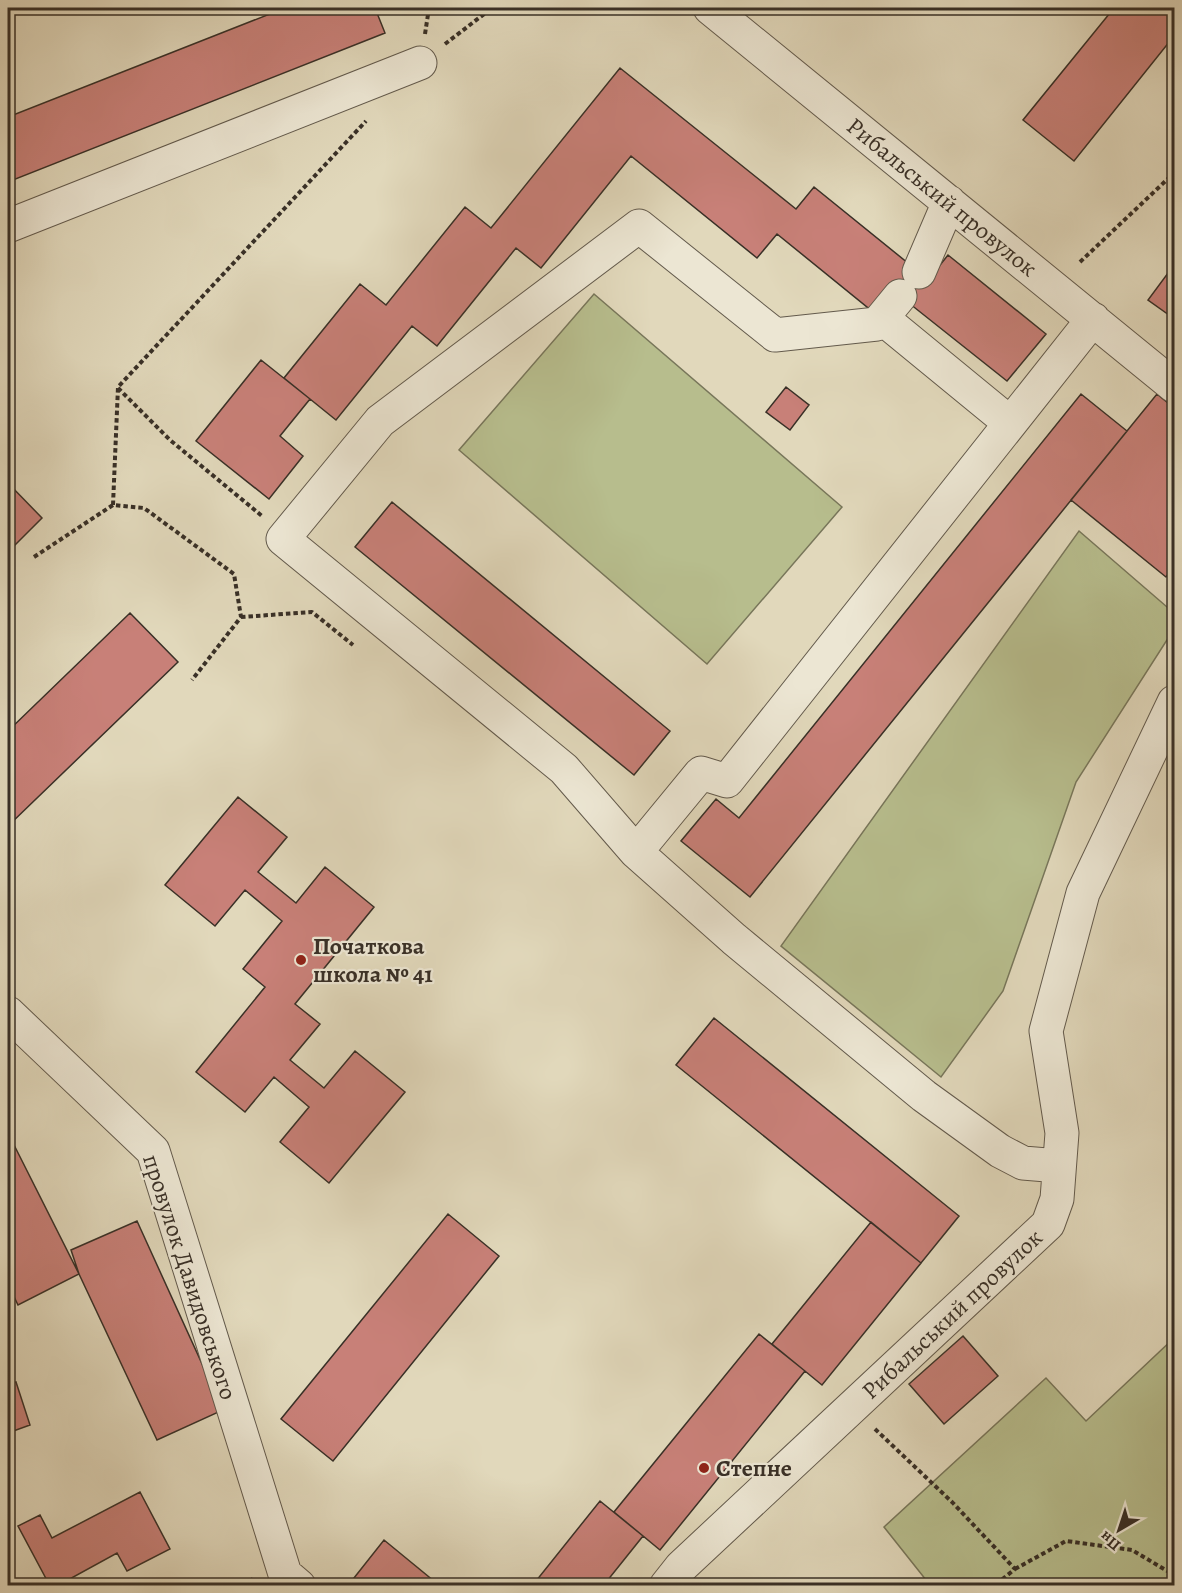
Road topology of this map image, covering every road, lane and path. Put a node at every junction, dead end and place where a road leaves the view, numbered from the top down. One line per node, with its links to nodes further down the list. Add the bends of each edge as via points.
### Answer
1 (429, 8): 4 (path)
2 (492, 8): 4 (path)
3 (710, 8): 7 (street, Рибальський провулок)
4 (420, 63): 8 (street)
5 (371, 116): 13 (path)
6 (1174, 173): 9 (path)
7 (949, 202): 10 (street); 11 (street, Рибальський провулок)
8 (8, 226)
9 (1080, 262)
10 (900, 295): 14 (street); 16 (street, via 877,324 775,335 639,226 380,421)
11 (1093, 319): 12 (street, Рибальський провулок); 14 (street)
12 (1174, 386)
13 (118, 387): 15 (path); 16 (path, via 170,440 265,518)
14 (1010, 423): 22 (street, via 727,781 701,773)
15 (113, 506): 17 (path); 18 (path, via 144,507 234,574)
16 (293, 527): 22 (street, via 283,539 564,769)
17 (34, 557)
18 (241, 617): 19 (path, via 312,612); 20 (path)
19 (353, 645)
20 (192, 680)
21 (1174, 702): 24 (street, Рибальський провулок, via 1083,893 1046,1031 1062,1133)
22 (636, 852): 24 (street, via 734,939 924,1096 1023,1163)
23 (8, 1013): 28 (street, провулок Давидовського, via 153,1151 285,1574)
24 (1059, 1166): 25 (street, Рибальський провулок, via 1057,1198 1048,1224)
25 (852, 1408): 26 (path, via 952,1502); 29 (street, Рибальський провулок, via 681,1567)
26 (1015, 1569): 27 (path, via 1066,1541 1132,1550); 30 (path)
27 (1174, 1575)
28 (299, 1586)
29 (666, 1586)
30 (994, 1586)

